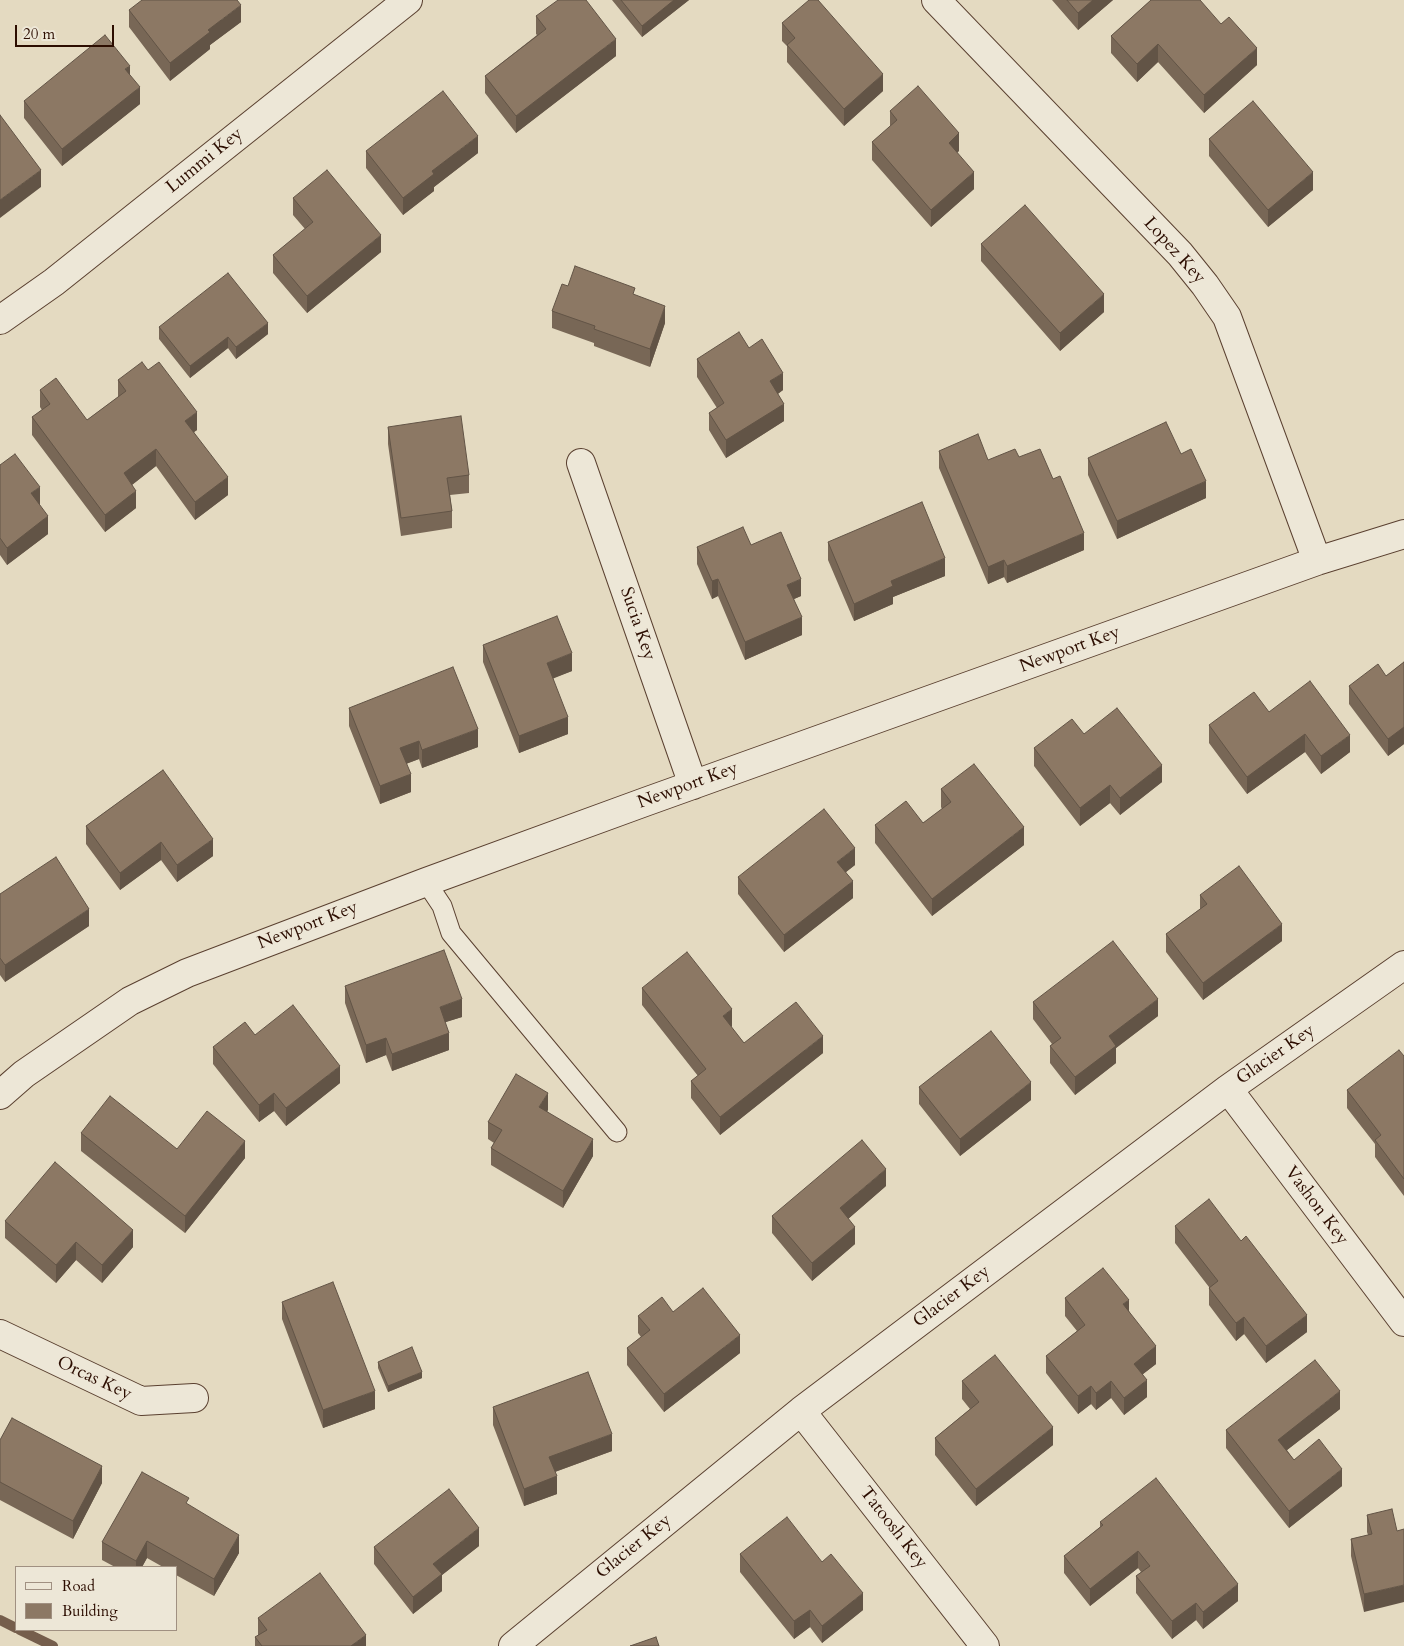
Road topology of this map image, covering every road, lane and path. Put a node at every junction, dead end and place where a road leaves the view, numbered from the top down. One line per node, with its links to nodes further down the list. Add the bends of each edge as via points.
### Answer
1 (408, 0): 3 (street, Lummi Key, via 54,282)
2 (936, 0): 6 (street, Lopez Key, via 1180,254 1227,317)
3 (0, 320)
4 (581, 463): 7 (street, Sucia Key)
5 (1404, 534): 6 (street, Newport Key)
6 (1316, 561): 7 (street, Newport Key)
7 (693, 785): 8 (street, Newport Key)
8 (426, 882): 11 (street, Newport Key, via 187,972 130,1001 24,1074); 12 (lane, via 442,906 451,934)
9 (1404, 965): 10 (street, Glacier Key)
10 (1228, 1089): 13 (street, Vashon Key); 16 (street, Glacier Key)
11 (0, 1095)
12 (617, 1132)
13 (1404, 1322)
14 (0, 1334): 15 (street, Orcas Key, via 141,1401)
15 (194, 1398)
16 (801, 1411): 17 (street, Glacier Key); 18 (street, Tatoosh Key)
17 (513, 1646)
18 (985, 1646)

